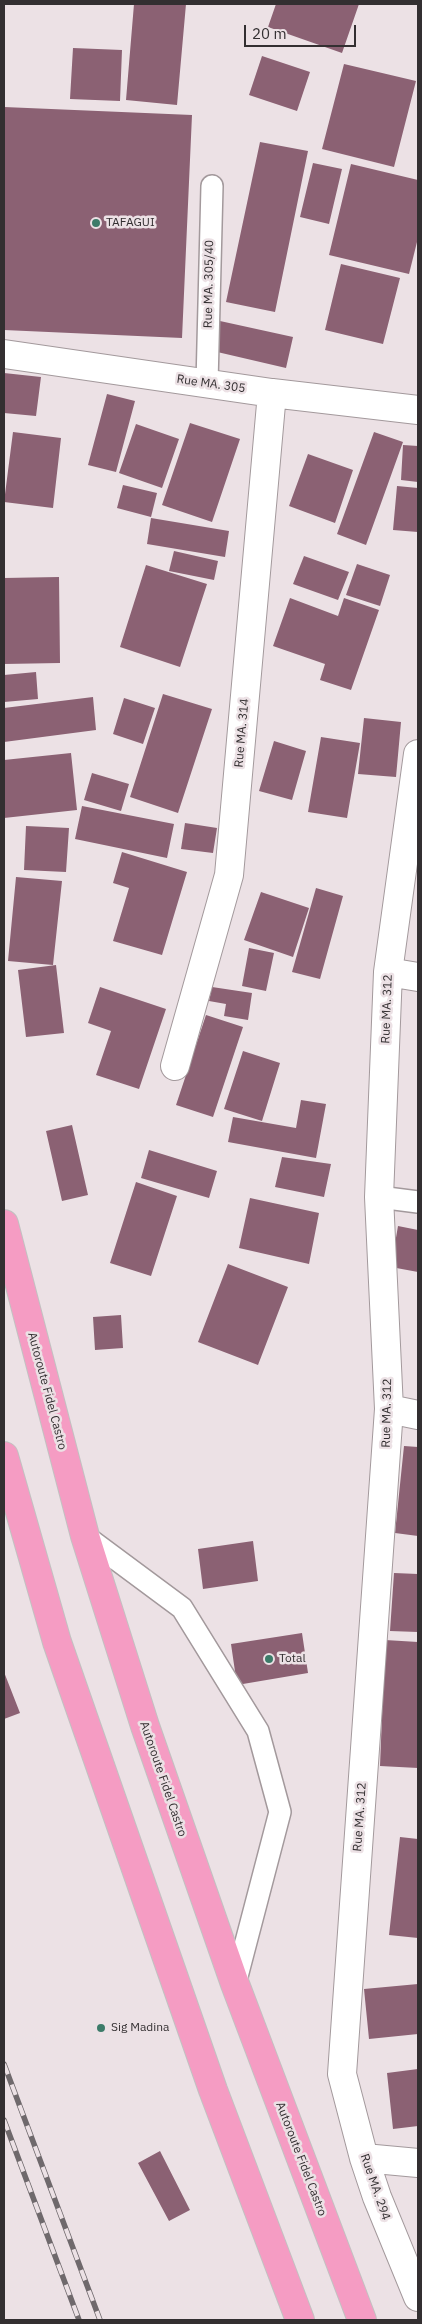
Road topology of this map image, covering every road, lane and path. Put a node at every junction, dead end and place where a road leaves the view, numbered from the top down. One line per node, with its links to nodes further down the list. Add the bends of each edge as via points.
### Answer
1 (212, 186): 3 (lane, Rue MA. 305/40)
2 (4, 354): 3 (street, Rue MA. 305)
3 (207, 383): 4 (street, Rue MA. 305)
4 (272, 393): 5 (street, Rue MA. 305); 9 (street, Rue MA. 314, via 229,875)
5 (418, 410)
6 (418, 754): 7 (street, Rue MA. 312)
7 (388, 972): 8 (street); 10 (street, Rue MA. 312)
8 (418, 977)
9 (174, 1066)
10 (379, 1197): 11 (lane); 13 (street, Rue MA. 312)
11 (418, 1202)
12 (4, 1224): 16 (highway, Autoroute Fidel Castro)
13 (389, 1408): 14 (street); 18 (street, Rue MA. 312)
14 (418, 1415)
15 (4, 1456): 22 (highway, via 57,1642 213,2090)
16 (85, 1536): 17 (highway, Autoroute Fidel Castro, via 145,1726); 17 (lane, via 182,1608 258,1732 280,1812)
17 (235, 1984): 23 (highway, Autoroute Fidel Castro)
18 (342, 2074): 19 (street, Rue MA. 294)
19 (364, 2158): 20 (street); 21 (street, Rue MA. 294)
20 (418, 2163)
21 (418, 2297)
22 (300, 2320)
23 (362, 2320)

